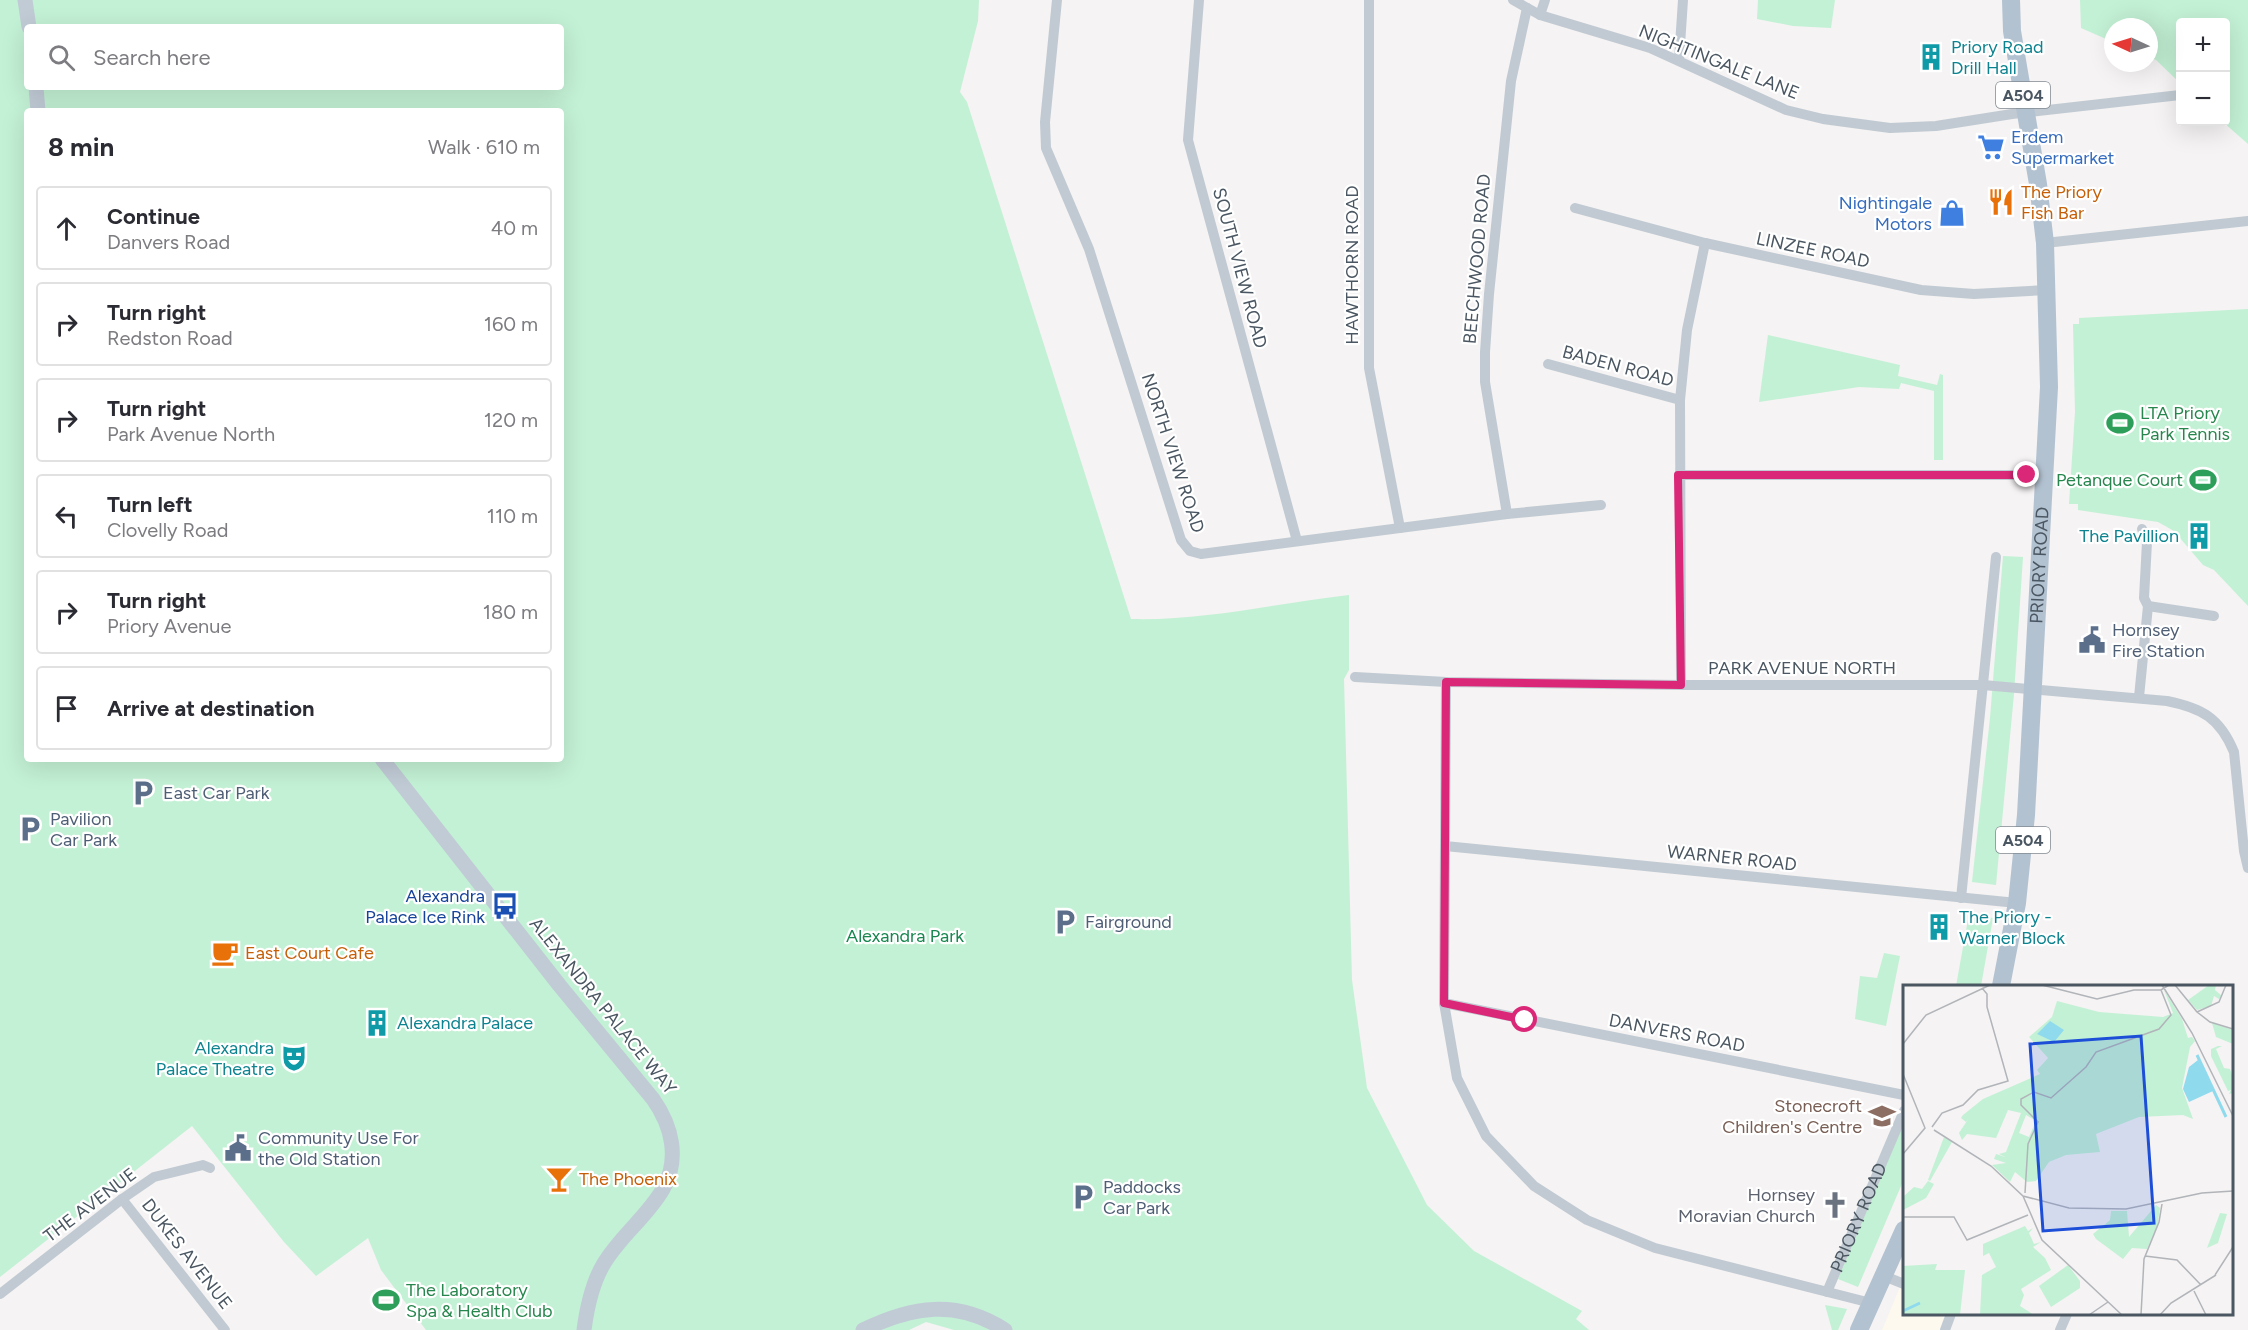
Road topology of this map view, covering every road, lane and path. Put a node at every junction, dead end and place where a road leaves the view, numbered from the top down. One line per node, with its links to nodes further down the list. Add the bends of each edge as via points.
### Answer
1 (25, 0): 11 (street)
2 (1057, 0): 30 (street, NORTH VIEW ROAD, via 1046,148 1089,249 1181,540 1190,551 1201,554)
3 (1199, 0): 30 (street, SOUTH VIEW ROAD, via 1188,140)
4 (1369, 0): 28 (street, HAWTHORN ROAD, via 1369,368)
5 (1513, 0): 9 (street, NIGHTINGALE LANE)
6 (1545, 0): 10 (street)
7 (1683, 0): 12 (street)
8 (2011, 0): 16 (main road, PRIORY ROAD / A504)
9 (1527, 8): 10 (street, NIGHTINGALE LANE); 27 (street, BEECHWOOD ROAD, via 1511,81 1485,352 1485,382)
10 (1540, 15): 12 (street, NIGHTINGALE LANE)
11 (29, 24)
12 (1679, 60): 16 (street, NIGHTINGALE LANE, via 1786,110 1823,119 1890,128 1936,126)
13 (36, 90): 15 (street)
14 (2176, 96): 16 (street, NIGHTINGALE LANE)
15 (38, 108)
16 (2025, 112): 20 (main road, PRIORY ROAD / A504)
17 (1575, 208): 19 (street, LINZEE ROAD)
18 (2248, 222): 20 (street)
19 (1705, 243): 21 (street, LINZEE ROAD, via 1921,290 1974,294); 23 (street, via 1687,330)
20 (2045, 243): 21 (main road, PRIORY ROAD / A504)
21 (2047, 290): 25 (main road, PRIORY ROAD / A504, via 2049,387)
22 (1548, 364): 23 (street, BADEN ROAD)
23 (1680, 400): 24 (street)
24 (1678, 475): 25 (street); 36 (street)
25 (2044, 475): 38 (main road, PRIORY ROAD / A504)
26 (1601, 505): 27 (street, NORTH VIEW ROAD)
27 (1507, 514): 28 (street, NORTH VIEW ROAD)
28 (1400, 528): 30 (street, NORTH VIEW ROAD)
29 (2142, 529): 32 (street, via 2147,542 2144,598)
30 (1297, 541)
31 (1996, 558): 37 (street)
32 (2148, 606): 33 (street); 39 (street)
33 (2214, 616)
34 (1355, 677): 35 (street, PARK AVENUE NORTH)
35 (1446, 682): 36 (street, PARK AVENUE NORTH); 41 (street)
36 (1681, 685): 37 (street, PARK AVENUE NORTH)
37 (1983, 685): 38 (street, PARK AVENUE NORTH); 43 (street)
38 (2033, 688): 39 (street, PARK AVENUE NORTH); 44 (main road, PRIORY ROAD / A504)
39 (2139, 697): 42 (street, PARK AVENUE NORTH, via 2167,700 2202,711 2228,738 2234,752)
40 (384, 762): 60 (street, ALEXANDRA PALACE WAY, via 653,1099 670,1128 673,1148 663,1189 603,1265 587,1307)
41 (1445, 846): 43 (street, WARNER ROAD); 46 (street)
42 (2248, 868)
43 (1961, 898): 44 (street, WARNER ROAD)
44 (2017, 903): 45 (main road, PRIORY ROAD / A504)
45 (2001, 985)
46 (1444, 1003): 47 (street, DANVERS ROAD); 54 (street, via 1457,1078 1486,1136 1534,1186 1587,1220 1655,1248)
47 (1903, 1095)
48 (1903, 1116): 54 (street, PRIORY ROAD)
49 (210, 1168): 50 (street, THE AVENUE, via 203,1165 154,1177)
50 (122, 1199): 55 (street, THE AVENUE); 59 (street, DUKES AVENUE)
51 (1903, 1234): 52 (main road)
52 (1884, 1276): 53 (street); 56 (main road)
53 (1903, 1283)
54 (1827, 1292): 56 (street)
55 (0, 1294)
56 (1871, 1303): 63 (main road)
57 (1951, 1315): 64 (street)
58 (2067, 1315): 65 (street)
59 (225, 1330)
60 (584, 1330)
61 (863, 1330): 62 (street, via 886,1319 935,1308 976,1315)
62 (1005, 1330)
63 (1859, 1330)
64 (1945, 1330)
65 (2060, 1330)

